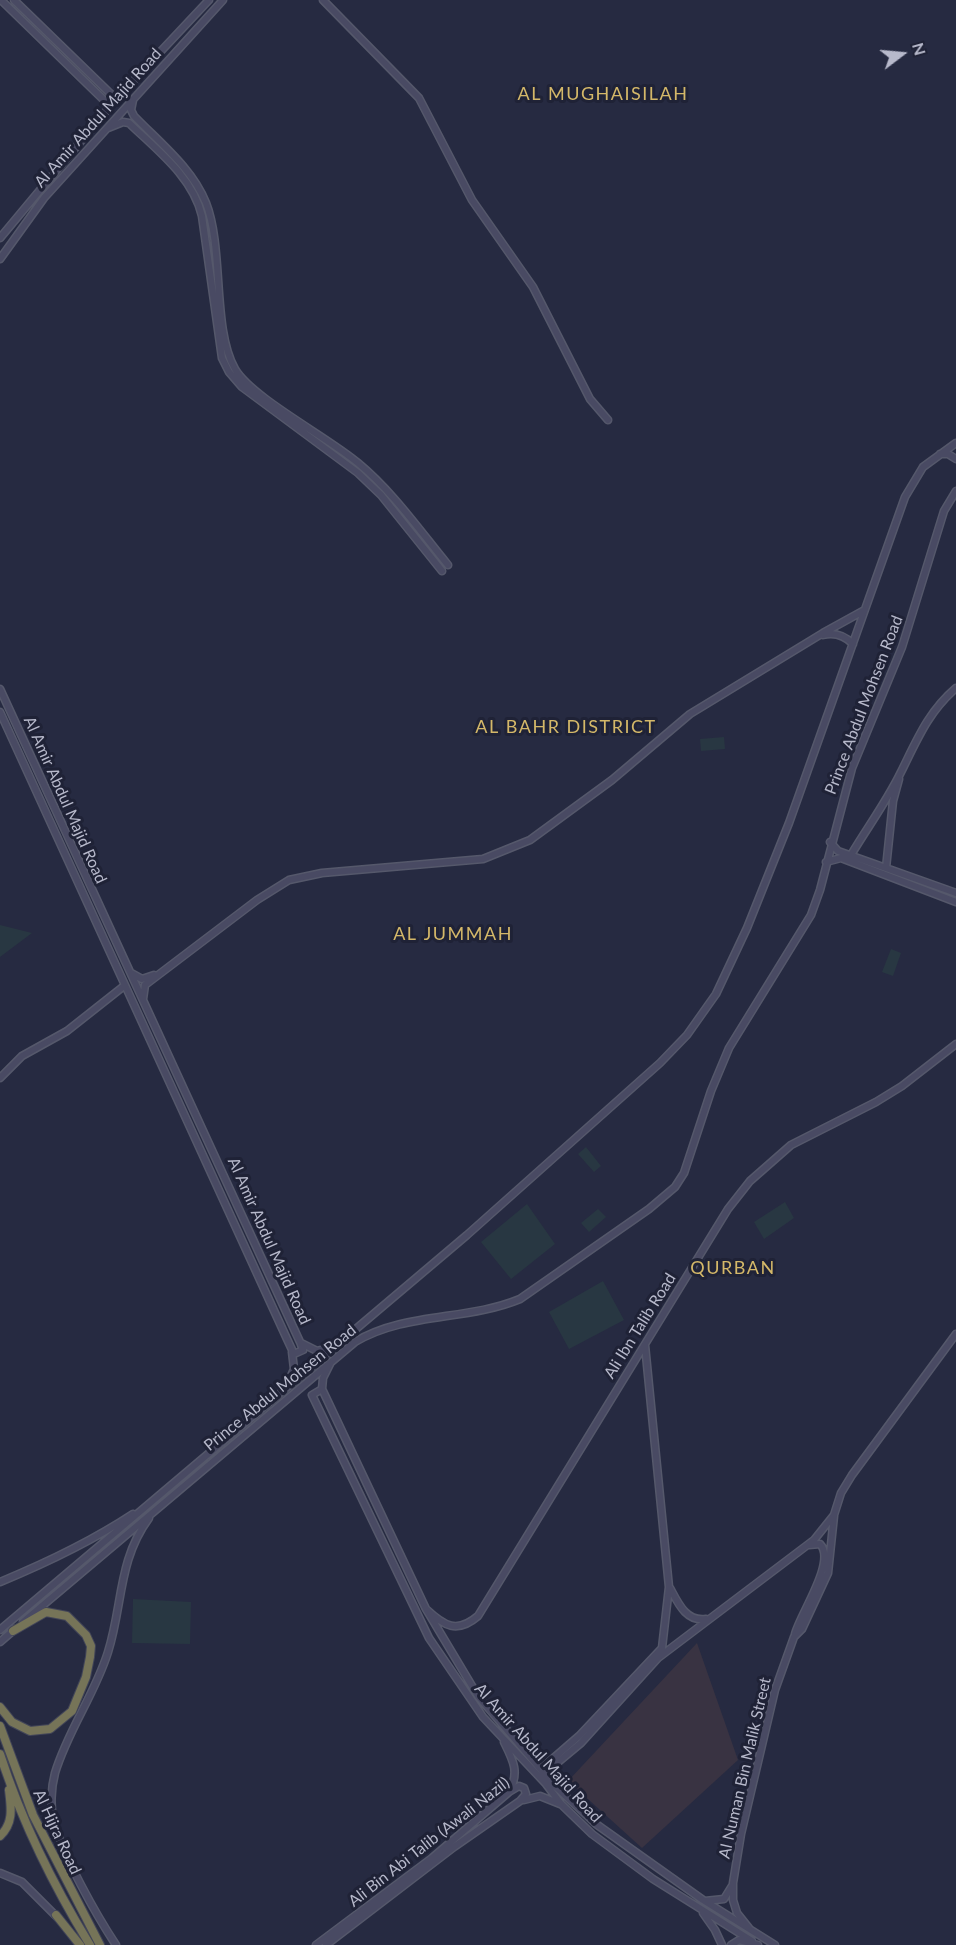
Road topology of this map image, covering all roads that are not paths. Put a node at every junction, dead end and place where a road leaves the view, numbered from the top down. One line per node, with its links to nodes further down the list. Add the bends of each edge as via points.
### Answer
1 (1, 0): 10 (main road)
2 (14, 0): 8 (main road)
3 (209, 0): 6 (main road, Al Amir Abdul Majid Road)
4 (223, 0): 7 (main road, Al Amir Abdul Majid Road)
5 (323, 0): 14 (main road, via 419,98 471,200 533,287 590,399)
6 (180, 31): 7 (main road, via 189,30); 8 (main road, Al Amir Abdul Majid Road)
7 (187, 39): 9 (main road, Al Amir Abdul Majid Road)
8 (117, 99): 10 (main road, Al Amir Abdul Majid Road)
9 (133, 100): 11 (main road, Al Amir Abdul Majid Road); 19 (main road, via 134,116 188,172 207,205 225,334 235,368 251,386 359,463)
10 (110, 106): 12 (main road, Al Amir Abdul Majid Road)
11 (108, 128): 13 (main road, Al Amir Abdul Majid Road, via 45,198); 20 (main road, via 129,123 195,195 202,216 222,358 229,372 242,387 358,473 381,495)
12 (0, 238)
13 (0, 259)
14 (608, 420)
15 (956, 443): 16 (main road, Prince Abdul Mohsen Road)
16 (939, 455): 17 (main road, via 948,454); 21 (main road, Prince Abdul Mohsen Road, via 918,474 905,497)
17 (956, 459)
18 (956, 491): 30 (main road, Prince Abdul Mohsen Road, via 944,511 902,647 852,768)
19 (448, 566)
20 (442, 572)
21 (863, 611): 22 (main road); 23 (main road, Prince Abdul Mohsen Road)
22 (814, 638): 23 (main road, via 830,634); 37 (main road, via 690,714 612,780 530,840 483,859 322,873 289,880)
23 (853, 644): 41 (main road, Prince Abdul Mohsen Road, via 747,928 722,983)
24 (956, 688): 27 (main road, via 917,734)
25 (0, 689): 28 (main road, Al Amir Abdul Majid Road)
26 (0, 712): 29 (main road, Al Amir Abdul Majid Road)
27 (901, 772): 31 (main road); 33 (main road, via 893,801)
28 (50, 799): 29 (main road); 36 (main road, Al Amir Abdul Majid Road)
29 (42, 802): 38 (main road, Al Amir Abdul Majid Road)
30 (830, 842): 31 (main road, via 838,851); 32 (main road, Prince Abdul Mohsen Road)
31 (851, 855): 33 (main road)
32 (826, 862): 35 (main road, via 841,858); 53 (main road, Prince Abdul Mohsen Road, via 810,915 729,1048 684,1173 675,1187 520,1299 498,1308 392,1324 373,1331)
33 (886, 868): 34 (main road)
34 (956, 893)
35 (956, 902)
36 (130, 972): 37 (main road, via 142,979); 39 (main road, Al Amir Abdul Majid Road)
37 (160, 973): 39 (main road, via 145,985)
38 (124, 986): 43 (main road, via 68,1031 22,1056); 45 (main road, Al Amir Abdul Majid Road)
39 (144, 1003): 44 (main road, Al Amir Abdul Majid Road)
40 (680, 1031): 41 (main road)
41 (687, 1035): 47 (main road, Prince Abdul Mohsen Road)
42 (956, 1044): 50 (main road, Ali Ibn Talib Road, via 902,1086 791,1145 767,1163 728,1209)
43 (0, 1078)
44 (198, 1117): 45 (main road); 49 (main road, Al Amir Abdul Majid Road)
45 (188, 1121): 51 (main road, Al Amir Abdul Majid Road)
46 (487, 1207): 47 (main road)
47 (492, 1213): 52 (main road, Prince Abdul Mohsen Road)
48 (956, 1334): 60 (main road, via 852,1475)
49 (300, 1342): 51 (main road, Al Amir Abdul Majid Road, via 300,1353 294,1354); 52 (main road, via 317,1351)
50 (645, 1344): 63 (main road); 64 (main road, Ali Ibn Talib Road, via 478,1616 459,1628 449,1627)
51 (290, 1346): 54 (main road, via 294,1369)
52 (333, 1347): 54 (main road, Prince Abdul Mohsen Road)
53 (332, 1361): 55 (main road); 57 (main road, Prince Abdul Mohsen Road)
54 (284, 1389): 58 (main road, Prince Abdul Mohsen Road)
55 (322, 1389): 56 (main road); 64 (main road, Al Amir Abdul Majid Road)
56 (312, 1395): 57 (main road); 72 (main road, Al Amir Abdul Majid Road, via 429,1638 464,1691)
57 (291, 1396): 59 (main road, Prince Abdul Mohsen Road)
58 (151, 1502): 62 (main road, via 109,1530); 66 (main road, Prince Abdul Mohsen Road)
59 (157, 1506): 67 (main road, Prince Abdul Mohsen Road); 91 (main road, via 129,1551 108,1652 94,1692 70,1735 55,1774 52,1800 54,1822)
60 (834, 1515): 61 (main road); 68 (main road, Al Numan Bin Malik Street, via 828,1573 802,1629)
61 (806, 1546): 65 (main road); 68 (main road, via 820,1544 825,1556)
62 (0, 1582)
63 (669, 1587): 65 (main road, via 689,1617); 74 (main road, via 662,1648)
64 (426, 1609): 74 (main road, Al Amir Abdul Majid Road, via 478,1696)
65 (708, 1618): 74 (main road, via 658,1658 581,1743)
66 (0, 1630)
67 (13, 1631): 69 (main road, Prince Abdul Mohsen Road); 70 (highway, via 46,1612 67,1616 86,1635 90,1657 72,1711 50,1729 30,1731 12,1722)
68 (794, 1637): 81 (main road, Al Numan Bin Malik Street, via 757,1760)
69 (0, 1642)
70 (0, 1707)
71 (0, 1726): 90 (highway, Al Hijra Road, via 33,1815)
72 (503, 1739): 76 (main road, via 516,1768); 78 (main road, Al Amir Abdul Majid Road)
73 (0, 1754): 75 (highway, Al Hijra Road)
74 (543, 1771): 82 (main road, Al Amir Abdul Majid Road, via 596,1824)
75 (7, 1777): 79 (highway, via 12,1812); 89 (highway, Al Hijra Road, via 51,1877)
76 (509, 1792): 77 (main road, Ali Bin Abi Talib (Awali Nazil), via 519,1786 524,1788 526,1794); 92 (main road, Ali Bin Abi Talib (Awali Nazil), via 432,1858)
77 (520, 1801): 78 (main road, via 540,1796); 93 (main road, Ali Bin Abi Talib (Awali Nazil))
78 (561, 1804): 83 (main road, Al Amir Abdul Majid Road, via 591,1834)
79 (0, 1836)
80 (0, 1873): 84 (main road, via 22,1882)
81 (733, 1883): 82 (main road, via 724,1899); 85 (main road, Al Numan Bin Malik Street, via 737,1913)
82 (703, 1900): 85 (main road, Al Amir Abdul Majid Road)
83 (698, 1908): 86 (main road, Al Amir Abdul Majid Road); 94 (main road, Al Amir Abdul Majid Road, via 716,1930)
84 (57, 1915): 87 (main road); 88 (highway)
85 (751, 1931): 96 (main road, Al Amir Abdul Majid Road)
86 (755, 1943): 95 (main road, via 740,1940)
87 (75, 1945)
88 (80, 1945)
89 (90, 1945)
90 (100, 1945)
91 (116, 1945)
92 (316, 1945)
93 (326, 1945)
94 (722, 1945)
95 (731, 1945)
96 (775, 1945)

